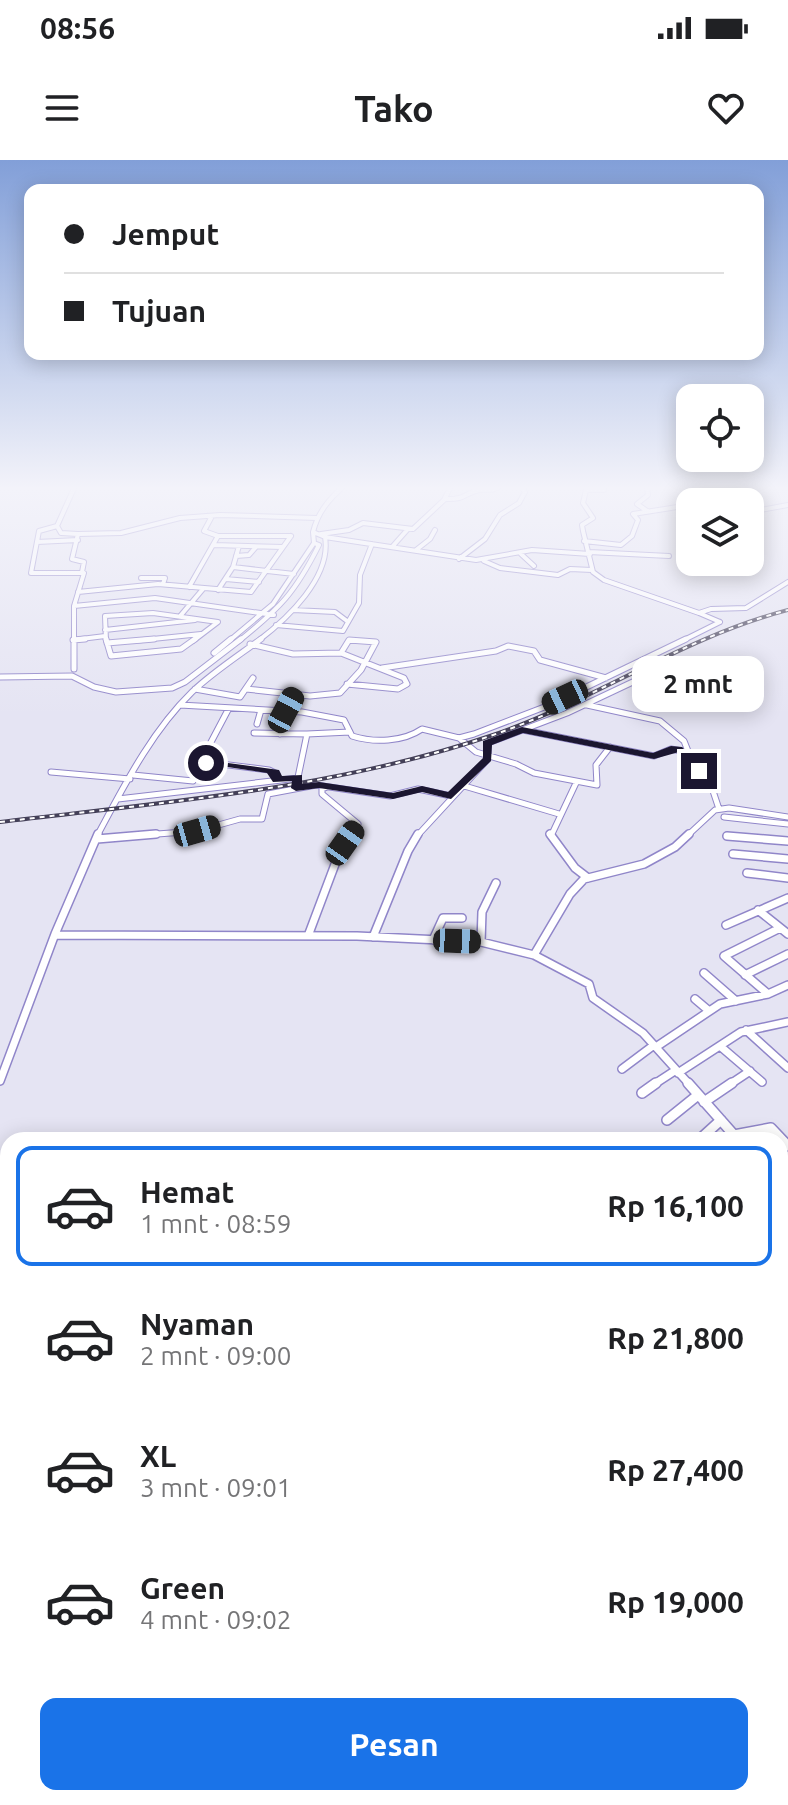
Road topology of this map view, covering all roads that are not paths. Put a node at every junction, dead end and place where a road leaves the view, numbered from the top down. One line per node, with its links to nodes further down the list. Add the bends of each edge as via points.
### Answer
1 (34, 563): 17 (street, via 32,573)
2 (84, 563): 17 (street)
3 (203, 563): 25 (street)
4 (234, 563): 14 (street)
5 (272, 563): 15 (street)
6 (302, 563): 18 (street)
7 (308, 563): 37 (street)
8 (321, 563): 32 (street)
9 (365, 563): 40 (street, via 359,603)
10 (488, 563): 16 (street, via 558,575 570,569)
11 (530, 563): 13 (street)
12 (591, 563): 16 (street)
13 (534, 566)
14 (233, 567): 15 (street); 20 (street)
15 (267, 570): 18 (street); 21 (street)
16 (592, 570): 35 (street, via 604,580)
17 (82, 572): 29 (street)
18 (294, 574): 33 (street)
19 (110, 578): 26 (street)
20 (226, 579): 21 (street); 28 (street)
21 (259, 582): 28 (street, via 249,593)
22 (788, 582): 35 (street, via 746,608)
23 (163, 584): 24 (street); 24 (street, via 165,578 141,576); 25 (street)
24 (137, 585): 26 (street)
25 (189, 587): 27 (street)
26 (108, 588): 29 (street)
27 (203, 589): 28 (street); 30 (street)
28 (218, 590)
29 (78, 592): 31 (street)
30 (191, 602): 31 (street, via 150,598); 33 (street); 36 (street)
31 (74, 606): 46 (street)
32 (293, 610): 38 (street); 40 (street, via 335,612)
33 (263, 612): 37 (street); 51 (street)
34 (153, 613): 36 (street); 41 (street); 44 (street, via 107,615)
35 (699, 613): 58 (street, via 720,622)
36 (181, 615): 39 (street)
37 (272, 615): 38 (street); 51 (street)
38 (283, 618): 42 (street)
39 (204, 619): 41 (street); 45 (street, via 218,622)
40 (347, 621): 43 (street)
41 (152, 625): 44 (street)
42 (276, 625): 43 (street); 49 (street)
43 (344, 629): 47 (street)
44 (105, 633): 46 (street); 48 (street)
45 (203, 634): 48 (street); 48 (street, via 181,649 116,656 111,656)
46 (73, 640): 55 (street)
47 (347, 641): 50 (street); 52 (street, via 376,642)
48 (107, 643)
49 (250, 644): 50 (street, via 293,654); 60 (street)
50 (341, 653): 52 (street)
51 (209, 659): 56 (street, via 185,682 161,691 104,690 72,676)
52 (366, 662): 54 (street); 59 (street)
53 (673, 663): 63 (street)
54 (382, 668): 58 (street, via 499,652 510,646); 59 (street, via 404,678 406,686)
55 (74, 669)
56 (0, 677)
57 (253, 678): 61 (street)
58 (606, 678): 74 (street)
59 (347, 684): 62 (street, via 339,694 325,698)
60 (195, 689): 61 (street, via 240,698); 64 (street)
61 (246, 689): 62 (street)
62 (295, 693): 67 (street)
63 (585, 704): 69 (street); 76 (street, via 657,720 684,741)
64 (180, 705): 65 (street); 79 (street)
65 (229, 708): 66 (street); 81 (street, via 205,762 269,770)
66 (261, 710): 67 (street); 68 (street)
67 (286, 710): 70 (street, via 344,720); 72 (street)
68 (257, 724)
69 (522, 730): 75 (street); 77 (street, via 487,744)
70 (350, 732): 73 (street); 74 (street, via 358,738 388,740 422,729)
71 (254, 733): 72 (street)
72 (280, 734): 73 (street)
73 (307, 734): 80 (street)
74 (459, 738): 77 (street)
75 (610, 747): 76 (street, via 654,756 671,749); 83 (street, via 596,765 597,785)
76 (687, 752): 89 (street, via 710,782)
77 (488, 759): 83 (street); 84 (street)
78 (51, 772): 79 (street)
79 (132, 777): 82 (street); 88 (street)
80 (298, 778): 81 (street); 86 (street)
81 (277, 780): 88 (street)
82 (193, 781)
83 (576, 783): 90 (street)
84 (461, 785): 87 (street); 90 (street)
85 (333, 787): 86 (street); 87 (street, via 393,796 422,789); 110 (street, via 322,794 358,824 337,859)
86 (296, 788): 95 (street, via 268,794 262,819 197,831)
87 (451, 796): 111 (street, via 408,851)
88 (118, 799): 95 (street)
89 (719, 809): 92 (street); 100 (street, via 675,847 644,864)
90 (559, 814): 100 (street, via 550,835 563,845 570,865)
91 (724, 817): 93 (street)
92 (788, 817)
93 (788, 824)
94 (727, 836): 96 (street)
95 (97, 839): 109 (street)
96 (788, 841)
97 (733, 854): 98 (street)
98 (788, 859)
99 (747, 873): 101 (street)
100 (588, 878): 115 (street, via 570,894)
101 (788, 878)
102 (496, 883): 113 (street, via 482,912)
103 (786, 900): 104 (street)
104 (758, 910): 106 (street); 107 (street)
105 (462, 918): 112 (street, via 443,918)
106 (726, 925)
107 (780, 928): 108 (street); 117 (street, via 724,956)
108 (788, 934)
109 (55, 935): 110 (street); 132 (street)
110 (308, 936): 111 (street)
111 (373, 937): 112 (street)
112 (433, 940): 113 (street)
113 (481, 942): 115 (street)
114 (788, 954): 117 (street)
115 (534, 955): 126 (street, via 589,984 593,998)
116 (704, 973): 121 (street)
117 (745, 975): 119 (street)
118 (788, 985): 119 (street)
119 (768, 994): 121 (street)
120 (695, 999): 122 (street)
121 (736, 1001): 122 (street)
122 (708, 1010): 126 (street)
123 (784, 1023): 124 (street); 125 (street)
124 (746, 1030): 127 (street); 128 (street)
125 (788, 1031)
126 (655, 1046): 129 (street); 130 (street)
127 (720, 1046): 130 (street); 131 (street)
128 (788, 1068)
129 (622, 1069)
130 (677, 1071): 134 (street); 135 (street)
131 (750, 1071): 133 (street); 135 (street)
132 (0, 1081)
133 (762, 1082)
134 (642, 1093)
135 (701, 1098): 136 (street); 137 (street)
136 (667, 1120)
137 (721, 1120): 138 (street); 139 (street)
138 (708, 1132)
139 (733, 1132)
140 (755, 1132): 141 (street)
141 (776, 1132)

